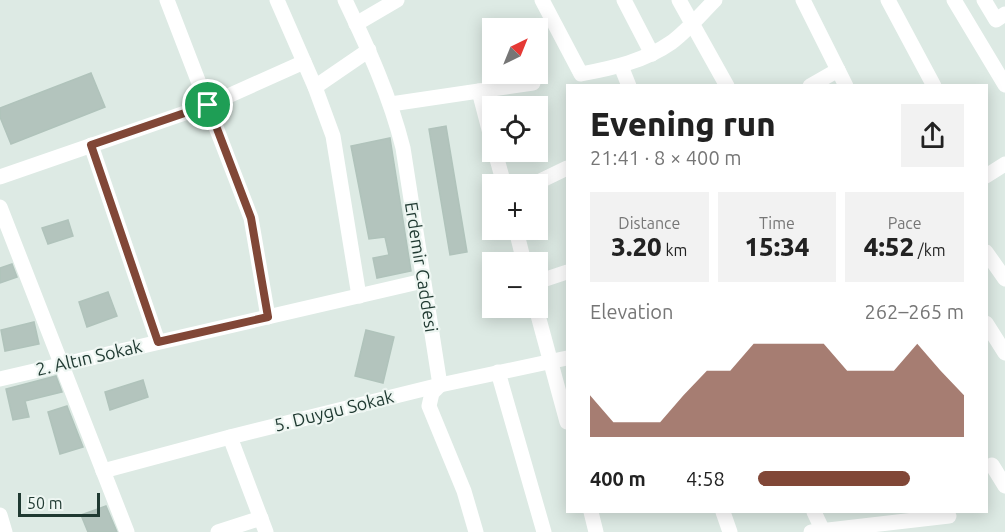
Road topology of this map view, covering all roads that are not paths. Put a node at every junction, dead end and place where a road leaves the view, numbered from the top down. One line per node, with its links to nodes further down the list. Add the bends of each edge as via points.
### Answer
1 (277, 0): 18 (street)
2 (345, 0): 14 (street, Erdemir Caddesi)
3 (397, 0): 14 (street)
4 (542, 0): 19 (street, via 581,74)
5 (624, 0): 17 (street)
6 (679, 0): 15 (street)
7 (716, 0): 15 (street)
8 (803, 0): 20 (street)
9 (888, 0): 26 (street)
10 (954, 0): 27 (street)
11 (984, 0): 13 (street, via 996,20)
12 (173, 2): 32 (street)
13 (1005, 14)
14 (356, 24): 16 (street, Erdemir Caddesi)
15 (692, 24): 17 (street); 23 (street)
16 (369, 50): 28 (street); 31 (street, Erdemir Caddesi)
17 (652, 54): 19 (street)
18 (304, 63): 28 (street); 32 (street)
19 (621, 66): 22 (street)
20 (838, 70): 24 (street); 25 (street)
21 (525, 84): 29 (street)
22 (628, 84)
23 (726, 84)
24 (814, 84)
25 (845, 84)
26 (930, 84)
27 (1005, 85)
28 (315, 87): 45 (street, via 333,136)
29 (479, 91): 30 (street); 31 (street)
30 (482, 103)
31 (391, 104): 44 (street, Erdemir Caddesi, via 403,148)
32 (208, 105): 33 (street); 46 (street, via 251,218)
33 (91, 145): 37 (street); 49 (street)
34 (1005, 164): 36 (street)
35 (566, 168): 38 (street)
36 (988, 172)
37 (0, 177)
38 (548, 177)
39 (0, 207): 53 (street)
40 (988, 255): 43 (street)
41 (566, 272): 42 (street)
42 (548, 278)
43 (1005, 279)
44 (423, 281): 45 (street, 2. Altın Sokak); 56 (street, Erdemir Caddesi)
45 (359, 296): 46 (street, 2. Altın Sokak)
46 (268, 317): 49 (street, 2. Altın Sokak)
47 (539, 318): 52 (street)
48 (988, 326): 50 (street)
49 (158, 342): 53 (street, 2. Altın Sokak)
50 (1005, 353)
51 (566, 358): 52 (street, 5. Duygu Sokak)
52 (551, 363): 54 (street, 5. Duygu Sokak); 57 (street)
53 (61, 364): 55 (street, 2. Altın Sokak); 61 (street)
54 (498, 372): 56 (street, 5. Duygu Sokak); 73 (street)
55 (0, 379)
56 (440, 385): 58 (street, 5. Duygu Sokak); 72 (street, Erdemir Caddesi, via 432,393 429,406 464,491)
57 (566, 418)
58 (230, 437): 61 (street, 5. Duygu Sokak); 68 (street)
59 (1005, 456): 60 (street)
60 (989, 468): 62 (street)
61 (103, 471): 70 (street)
62 (1005, 486)
63 (591, 513): 74 (street)
64 (723, 513): 75 (street)
65 (814, 513): 76 (street)
66 (950, 514): 76 (street); 77 (street)
67 (0, 515): 69 (street)
68 (263, 525): 71 (street)
69 (5, 532)
70 (127, 532)
71 (218, 532)
72 (476, 532)
73 (543, 532)
74 (596, 532)
75 (729, 532)
76 (817, 532)
77 (949, 532)

